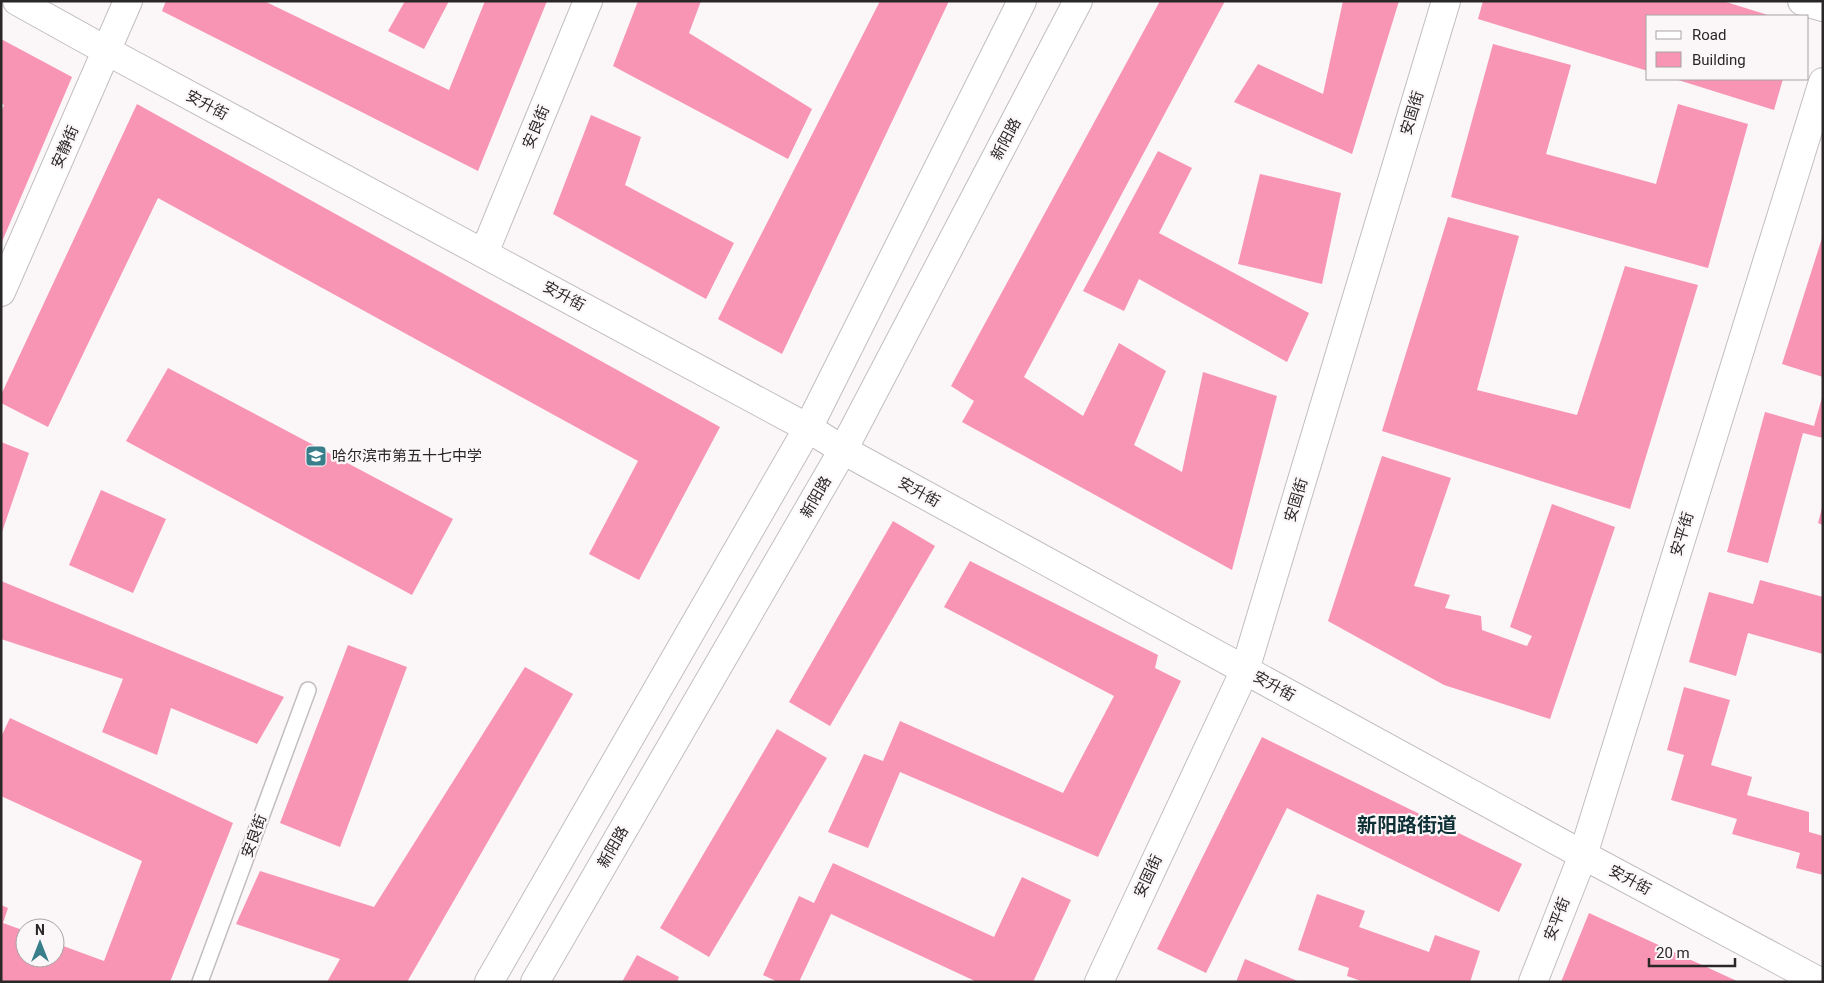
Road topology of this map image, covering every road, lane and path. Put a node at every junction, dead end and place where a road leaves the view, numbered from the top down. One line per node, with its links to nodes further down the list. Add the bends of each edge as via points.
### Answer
1 (17, 1): 9 (main road, 安升街)
2 (128, 1): 9 (main road, 安静街)
3 (588, 1): 11 (main road, 安良街)
4 (1022, 1): 13 (main road)
5 (1078, 1): 14 (main road, 新阳路)
6 (1446, 1): 15 (main road, 安固街)
7 (1802, 1): 8 (main road)
8 (1823, 7)
9 (107, 51): 11 (main road, 安升街); 12 (main road, 安静街)
10 (1823, 82): 17 (main road, 安平街)
11 (484, 253): 13 (main road, 安升街)
12 (1, 292)
13 (808, 428): 14 (main road, 安升街); 19 (main road)
14 (843, 450): 15 (main road, 安升街); 20 (main road, 新阳路)
15 (1245, 670): 17 (main road, 安升街); 21 (main road, 安固街)
16 (308, 690): 18 (lane, 安良街)
17 (1583, 855): 22 (main road, 安平街); 23 (main road, 安升街)
18 (200, 982)
19 (489, 982)
20 (535, 982)
21 (1099, 982)
22 (1533, 982)
23 (1820, 982)

